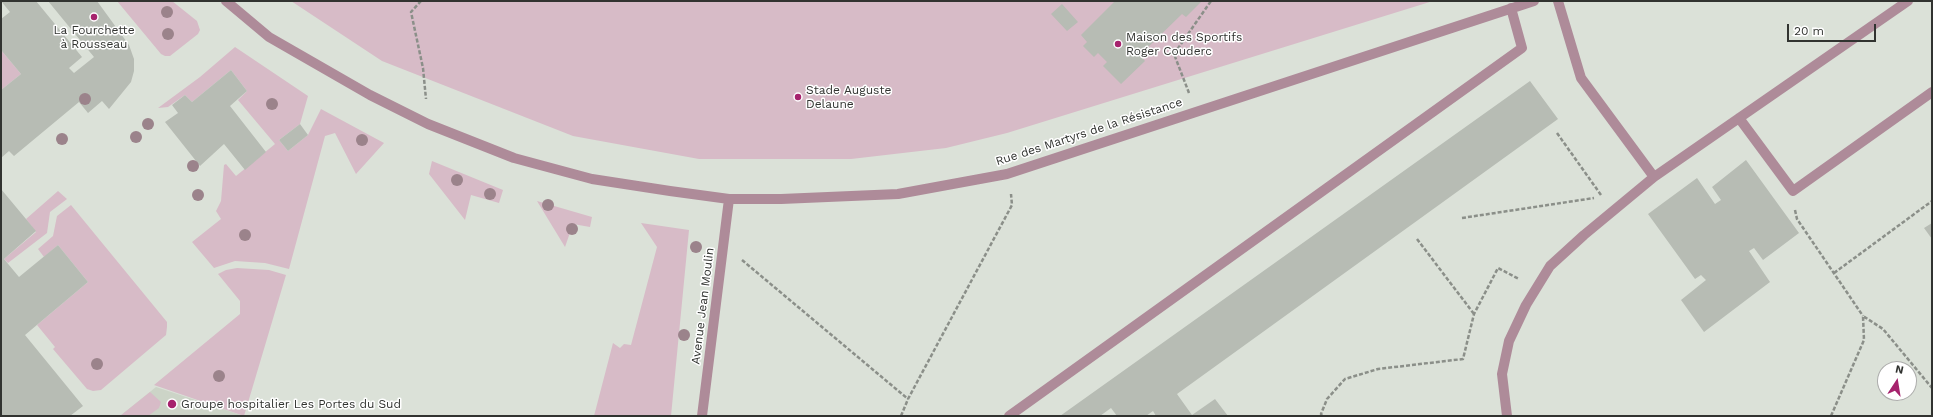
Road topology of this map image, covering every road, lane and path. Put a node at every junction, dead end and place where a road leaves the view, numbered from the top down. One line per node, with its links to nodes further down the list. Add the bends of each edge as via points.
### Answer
1 (226, 1): 11 (street, Rue des Martyrs de la Résistance, via 270,37 370,95)
2 (420, 1): 11 (path, via 411,12 423,68)
3 (1210, 1): 8 (path, via 1174,54)
4 (1534, 1): 7 (street, Rue des Martyrs de la Résistance)
5 (1558, 1): 14 (street, via 1581,78)
6 (1908, 1): 10 (street)
7 (1511, 8): 13 (street, Rue des Martyrs de la Résistance); 29 (street, via 1522,48)
8 (1186, 83)
9 (1932, 92): 15 (street)
10 (1739, 118): 14 (street); 15 (street)
11 (428, 124): 16 (street, Rue des Martyrs de la Résistance, via 514,158 592,179)
12 (1556, 133): 18 (path, via 1603,197)
13 (1007, 174): 16 (street, Rue des Martyrs de la Résistance, via 898,194); 26 (path, via 1012,205)
14 (1654, 177): 22 (street, via 1550,266)
15 (1793, 191): 21 (path, via 1797,219)
16 (729, 199): 20 (street, Avenue Jean Moulin)
17 (1932, 202): 21 (path)
18 (1462, 218)
19 (1417, 239): 23 (path)
20 (724, 245): 26 (path); 27 (street, Avenue Jean Moulin)
21 (1834, 273): 24 (path)
22 (1537, 288): 23 (path, via 1498,268); 31 (street, via 1509,341 1502,374)
23 (1474, 314): 30 (path, via 1463,359 1378,369 1345,379 1327,399)
24 (1863, 316): 25 (path, via 1883,329); 32 (path, via 1864,340)
25 (1932, 388)
26 (908, 399): 28 (path)
27 (702, 416)
28 (901, 416)
29 (1009, 416)
30 (1322, 416)
31 (1507, 416)
32 (1831, 416)

